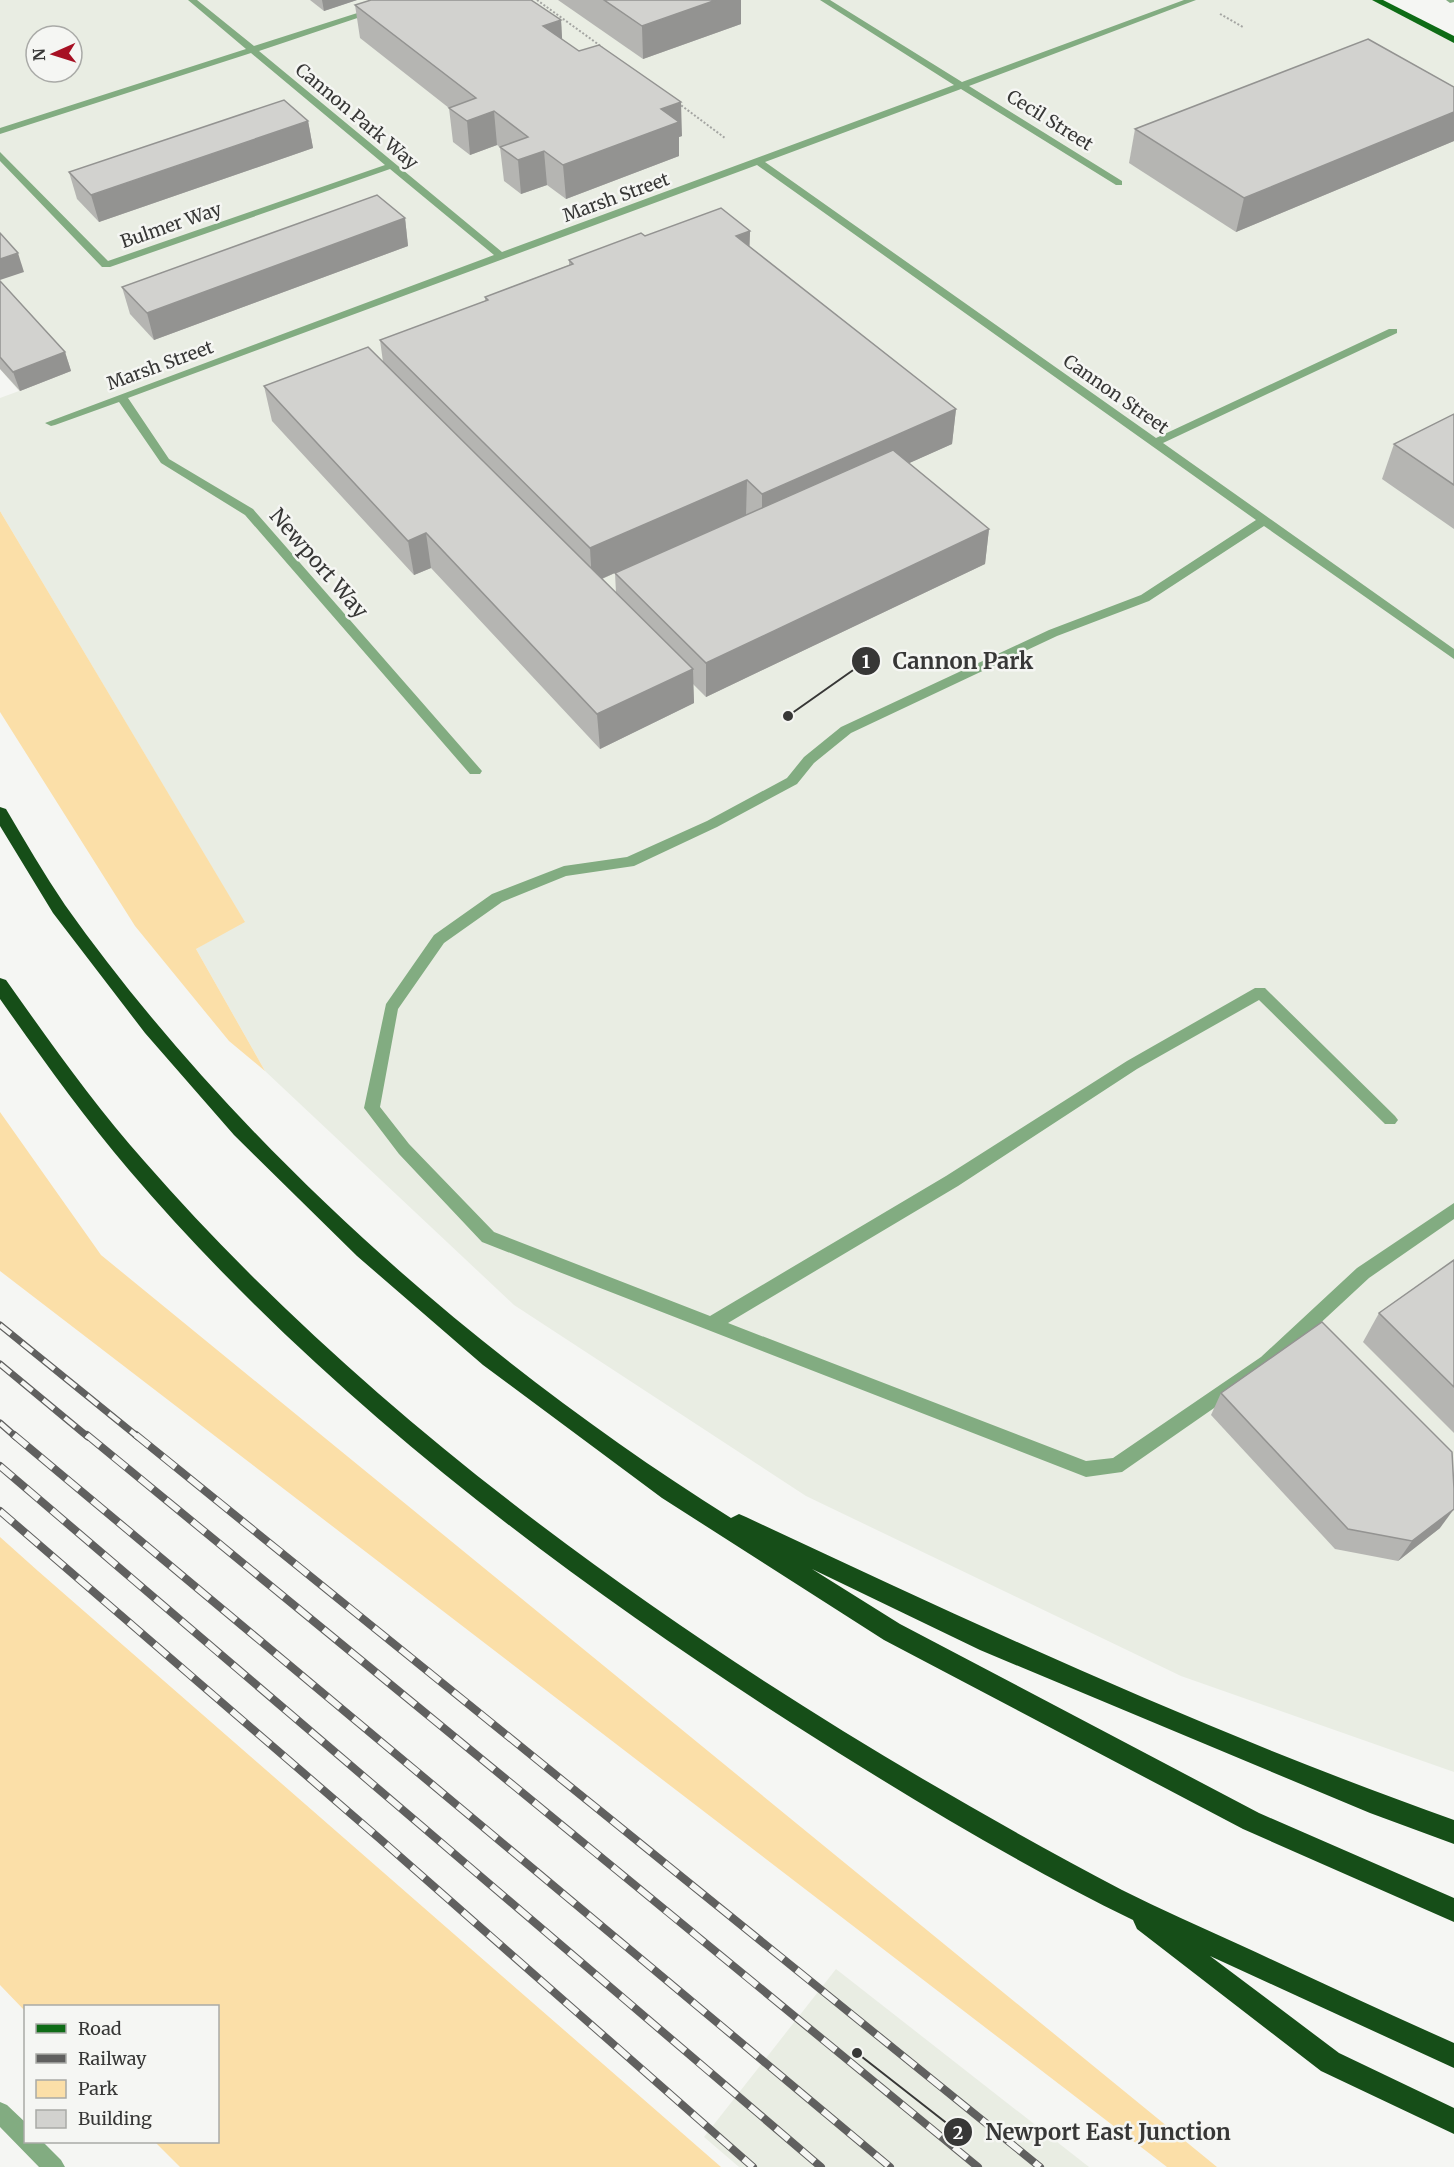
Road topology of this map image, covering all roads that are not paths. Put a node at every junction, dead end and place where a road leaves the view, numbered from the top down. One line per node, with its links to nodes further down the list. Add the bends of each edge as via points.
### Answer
1 (192, 0): 7 (street, Cannon Park Way)
2 (407, 0): 7 (street)
3 (824, 0): 8 (street, Cecil Street)
4 (1192, 0): 8 (street, Marsh Street)
5 (1376, 0): 6 (main road)
6 (1454, 40)
7 (251, 49): 9 (street); 12 (street, Cannon Park Way)
8 (964, 86): 11 (street, Marsh Street); 13 (street, Cecil Street)
9 (0, 130)
10 (0, 155): 12 (street, Bulmer Way, via 106,265)
11 (759, 162): 14 (street, Marsh Street); 18 (street, Cannon Street)
12 (391, 166): 14 (street, Cannon Park Way)
13 (1119, 183)
14 (502, 257): 16 (street, Marsh Street)
15 (1393, 331): 18 (street)
16 (121, 397): 17 (street, Marsh Street); 21 (street, Newport Way, via 165,461 249,512)
17 (51, 423)
18 (1154, 443): 19 (street, Cannon Street)
19 (1263, 520): 20 (street, Cannon Street); 26 (street, via 1144,598 1053,633 846,730 809,760 792,781 712,824 629,862 564,871 497,898 439,939 391,1008 372,1108 488,1237)
20 (1454, 656)
21 (475, 771)
22 (0, 813): 27 (highway, via 59,909 151,1028 240,1130 364,1250 490,1359)
23 (0, 985): 29 (highway, via 64,1077 156,1188 285,1320 418,1440 617,1595 836,1740)
24 (1390, 1120): 26 (street, via 1260,992 1132,1065 952,1181)
25 (1454, 1210): 26 (street, via 1363,1273 1267,1362 1116,1466 1086,1469)
26 (713, 1323)
27 (669, 1491): 28 (highway, via 988,1642 1370,1802); 30 (highway, via 892,1632 1251,1821)
28 (1454, 1832)
29 (1116, 1899): 31 (highway); 33 (highway, via 1330,2062)
30 (1454, 1910)
31 (1454, 2056)
32 (0, 2112): 34 (street)
33 (1454, 2121)
34 (24, 2136)
35 (30, 2143): 36 (street)
36 (54, 2167)

